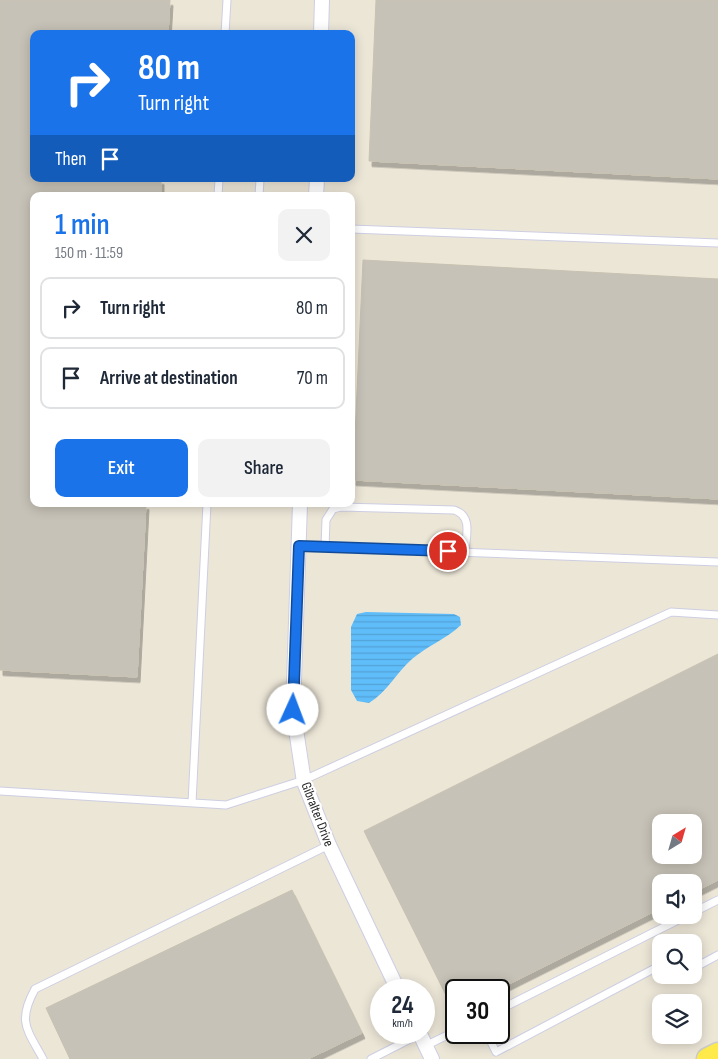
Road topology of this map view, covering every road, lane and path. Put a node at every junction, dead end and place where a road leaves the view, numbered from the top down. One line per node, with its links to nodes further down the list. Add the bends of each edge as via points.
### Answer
1 (227, 0): 3 (lane)
2 (322, 0): 4 (street)
3 (225, 30)
4 (321, 30)
5 (355, 229): 6 (lane)
6 (718, 243)
7 (207, 507): 16 (lane)
8 (300, 507): 9 (street, Gibralter Drive)
9 (299, 546): 10 (lane); 14 (street, Gibralter Drive, via 293,710)
10 (325, 547): 11 (lane); 11 (lane, via 326,520 333,510 341,507 454,510 464,515 468,522)
11 (465, 552): 12 (lane)
12 (718, 562)
13 (718, 615): 14 (lane, via 671,612)
14 (304, 780): 16 (lane, via 226,804); 17 (street, Gibralter Drive)
15 (0, 791): 16 (lane)
16 (192, 803)
17 (329, 845): 24 (street, Gibralter Drive); 29 (lane, via 35,990 24,1024)
18 (718, 900): 19 (lane)
19 (702, 908)
20 (670, 924): 25 (lane)
21 (718, 955): 22 (lane)
22 (702, 964)
23 (652, 971): 27 (lane, via 496,1052)
24 (393, 979)
25 (510, 1004)
26 (421, 1044): 30 (lane)
27 (492, 1044)
28 (718, 1054): 31 (main road)
29 (43, 1059)
30 (371, 1059)
31 (708, 1059)

